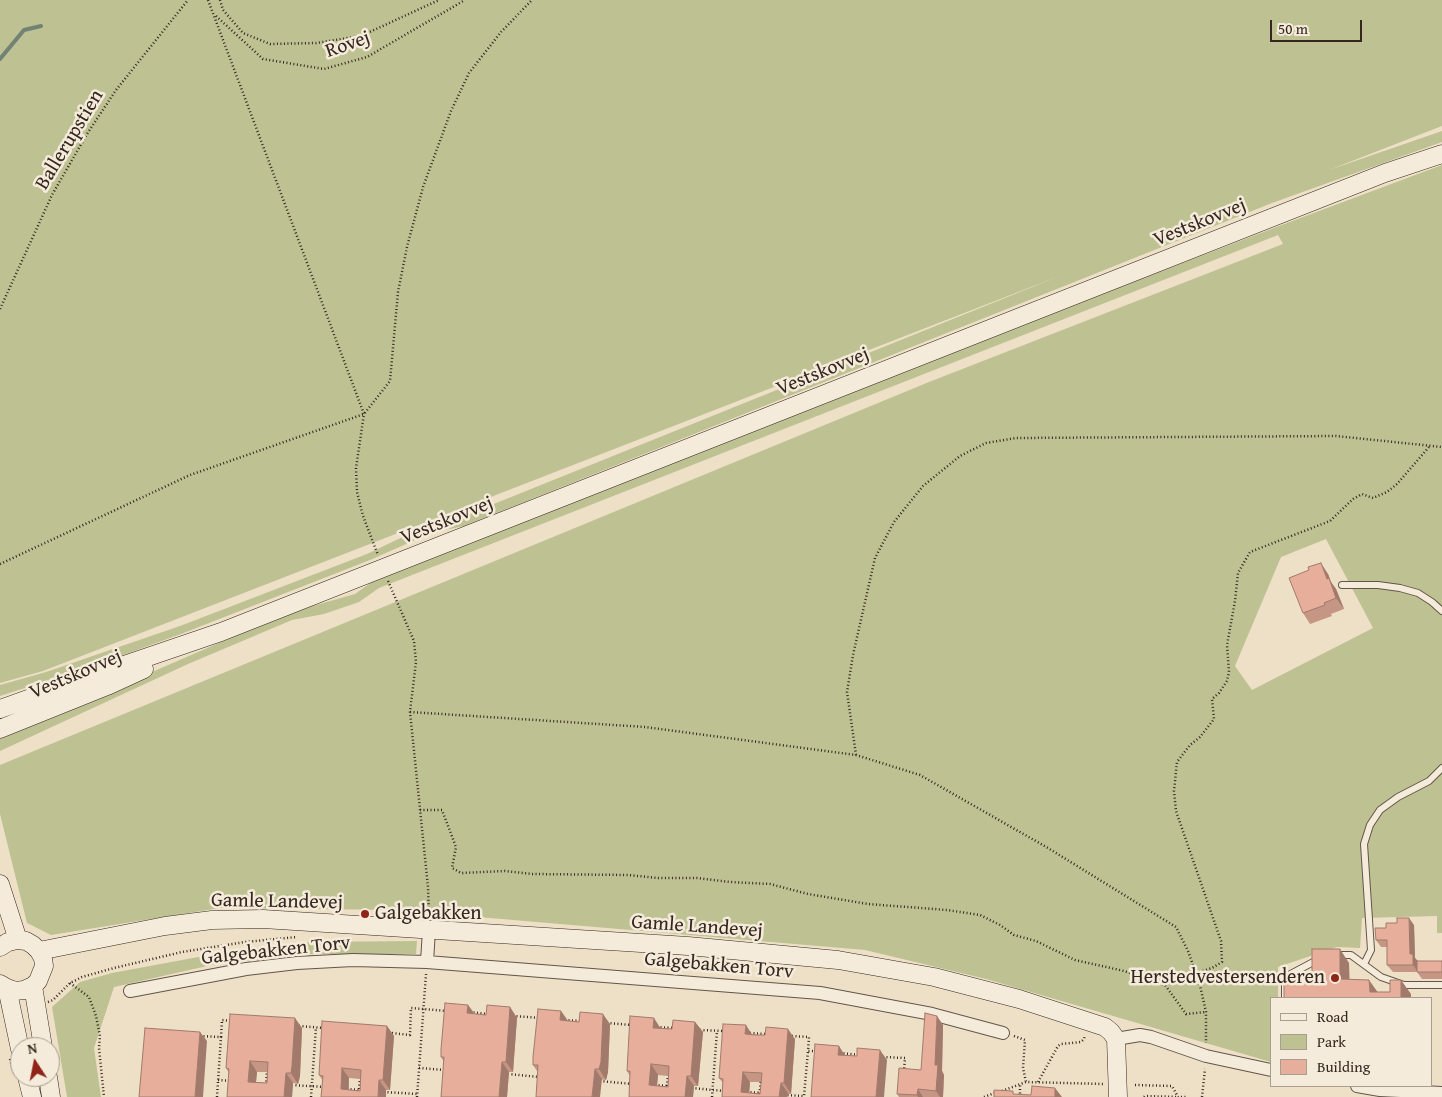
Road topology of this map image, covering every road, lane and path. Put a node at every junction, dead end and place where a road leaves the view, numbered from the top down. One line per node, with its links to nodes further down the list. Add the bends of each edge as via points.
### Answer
1 (188, 0): 9 (path, Ballerupstien, via 116,90 87,134 52,195)
2 (208, 0): 7 (path)
3 (220, 0): 4 (path, via 223,10 243,33 270,44 316,43 361,36)
4 (439, 0)
5 (465, 0): 7 (path, Rovej, via 367,57 324,69 263,59)
6 (532, 0): 10 (path, via 501,32 469,73 451,111 423,187 407,247 398,292 390,381)
7 (215, 15): 10 (path)
8 (1442, 154): 18 (street, Vestskovvej, via 1385,173)
9 (0, 310)
10 (364, 414): 13 (path, via 356,468 357,492); 14 (path, via 190,475)
11 (1429, 447): 12 (path); 22 (path, via 1336,436 1016,438 986,444 960,456 923,486 894,522 875,558 848,692); 33 (path, via 1387,492 1373,498 1362,494 1330,521 1250,552 1238,573 1227,645 1227,681 1212,698 1214,720 1177,762 1176,811 1220,941 1222,962)
12 (1442, 447)
13 (379, 558)
14 (0, 564)
15 (387, 578): 20 (path, via 414,641 416,662)
16 (1342, 585): 17 (lane, via 1378,584 1400,588 1418,593)
17 (1442, 611)
18 (221, 632): 19 (street, Vestskovvej); 21 (street, Vestskovvej, via 107,686)
19 (0, 709)
20 (410, 712): 22 (path, via 645,728); 24 (path)
21 (0, 729)
22 (856, 755): 33 (path, via 920,774 1176,927)
23 (1442, 768): 32 (lane, via 1429,781 1380,810 1370,826 1364,844 1371,950)
24 (420, 810): 26 (path); 43 (path, via 442,810 456,847 452,868 461,873 506,871 628,875 770,884 868,904 980,916 1014,936 1036,941 1075,960 1124,971 1165,985 1186,1014)
25 (0, 884): 28 (street)
26 (429, 930): 30 (street, Gamle Landevej, via 263,919 212,920 103,939); 31 (street); 48 (street, Gamle Landevej, via 688,946 838,960 934,977)
27 (298, 937): 34 (path, via 182,952 114,968)
28 (18, 940): 29 (street); 30 (street, via 34,945)
29 (0, 947)
30 (42, 959): 38 (street)
31 (427, 962): 37 (street, Galgebakken Torv, via 353,960 297,963 246,969); 40 (path); 63 (street, Galgebakken Torv, via 820,993 932,1014)
32 (1364, 964): 35 (lane, via 1381,977 1404,985); 39 (lane, via 1351,955 1336,954 1318,959 1285,977)
33 (1196, 973): 43 (path)
34 (70, 983): 38 (path, via 53,1000); 123 (path, via 89,997 96,1016)
35 (1442, 985)
36 (3, 986): 38 (street); 67 (street)
37 (130, 991)
38 (34, 995): 68 (street)
39 (1285, 997)
40 (424, 1009): 41 (path); 61 (path, via 411,1008 410,1035); 81 (path)
41 (450, 1011)
42 (467, 1012): 44 (path)
43 (1206, 1012): 77 (path)
44 (494, 1014)
45 (512, 1016): 46 (path)
46 (540, 1018)
47 (559, 1019): 50 (path)
48 (1090, 1021): 70 (street, Gamle Landevej, via 1104,1027); 93 (path, via 1081,1042 1061,1044 1055,1050)
49 (241, 1022): 69 (path, via 222,1020)
50 (587, 1022)
51 (606, 1023): 52 (path)
52 (634, 1025)
53 (298, 1026): 55 (path)
54 (653, 1026): 57 (path)
55 (316, 1027): 56 (path); 102 (path)
56 (325, 1028)
57 (680, 1028)
58 (699, 1030): 59 (path)
59 (717, 1031): 60 (path); 111 (path)
60 (726, 1031)
61 (391, 1033)
62 (745, 1033): 65 (path)
63 (1003, 1033): 92 (path, via 1025,1040 1023,1068)
64 (196, 1035): 69 (path)
65 (773, 1035)
66 (791, 1036): 71 (path, via 809,1037)
67 (17, 1037)
68 (41, 1037)
69 (221, 1037): 89 (path)
70 (1116, 1039): 77 (street, via 1140,1035 1151,1037); 131 (street)
71 (808, 1051): 72 (path); 128 (path, via 804,1096)
72 (818, 1052)
73 (837, 1053): 74 (path)
74 (856, 1054): 75 (path); 78 (path)
75 (866, 1055)
76 (876, 1056): 88 (path, via 905,1058)
77 (1206, 1056): 84 (street); 135 (path)
78 (856, 1063)
79 (267, 1064): 94 (path)
80 (668, 1067): 103 (path)
81 (419, 1068): 83 (path); 121 (path)
82 (360, 1070): 110 (path)
83 (446, 1070)
84 (1270, 1070)
85 (761, 1073): 120 (path)
86 (499, 1074): 87 (path)
87 (546, 1077)
88 (903, 1078)
89 (218, 1080): 90 (path); 124 (path)
90 (237, 1081)
91 (592, 1081): 96 (path)
92 (1026, 1082): 93 (path); 97 (path)
93 (1038, 1082): 98 (path)
94 (266, 1084): 95 (path); 109 (path)
95 (275, 1084)
96 (639, 1084)
97 (1020, 1084): 122 (path); 130 (path)
98 (1104, 1084)
99 (284, 1085): 102 (path)
100 (648, 1085): 103 (path)
101 (1136, 1085): 133 (path, via 1172,1086)
102 (312, 1086): 105 (path); 125 (path)
103 (667, 1086): 104 (path); 115 (path)
104 (676, 1087)
105 (331, 1088)
106 (340, 1088): 110 (path)
107 (685, 1088): 111 (path)
108 (1380, 1088): 117 (street)
109 (265, 1090)
110 (359, 1090): 112 (path); 126 (path)
111 (713, 1090): 114 (path); 127 (path)
112 (369, 1091)
113 (378, 1091): 121 (path)
114 (732, 1091)
115 (666, 1092)
116 (741, 1092): 120 (path)
117 (1442, 1093)
118 (768, 1094): 120 (path)
119 (776, 1094): 128 (path)
120 (760, 1095)
121 (417, 1096)
122 (989, 1096): 129 (path)
123 (104, 1097)
124 (217, 1097)
125 (311, 1097)
126 (358, 1097)
127 (712, 1097)
128 (800, 1097)
129 (984, 1097)
130 (1020, 1097)
131 (1118, 1097)
132 (1144, 1097): 133 (path)
133 (1178, 1097): 134 (path)
134 (1186, 1097)
135 (1202, 1097)

